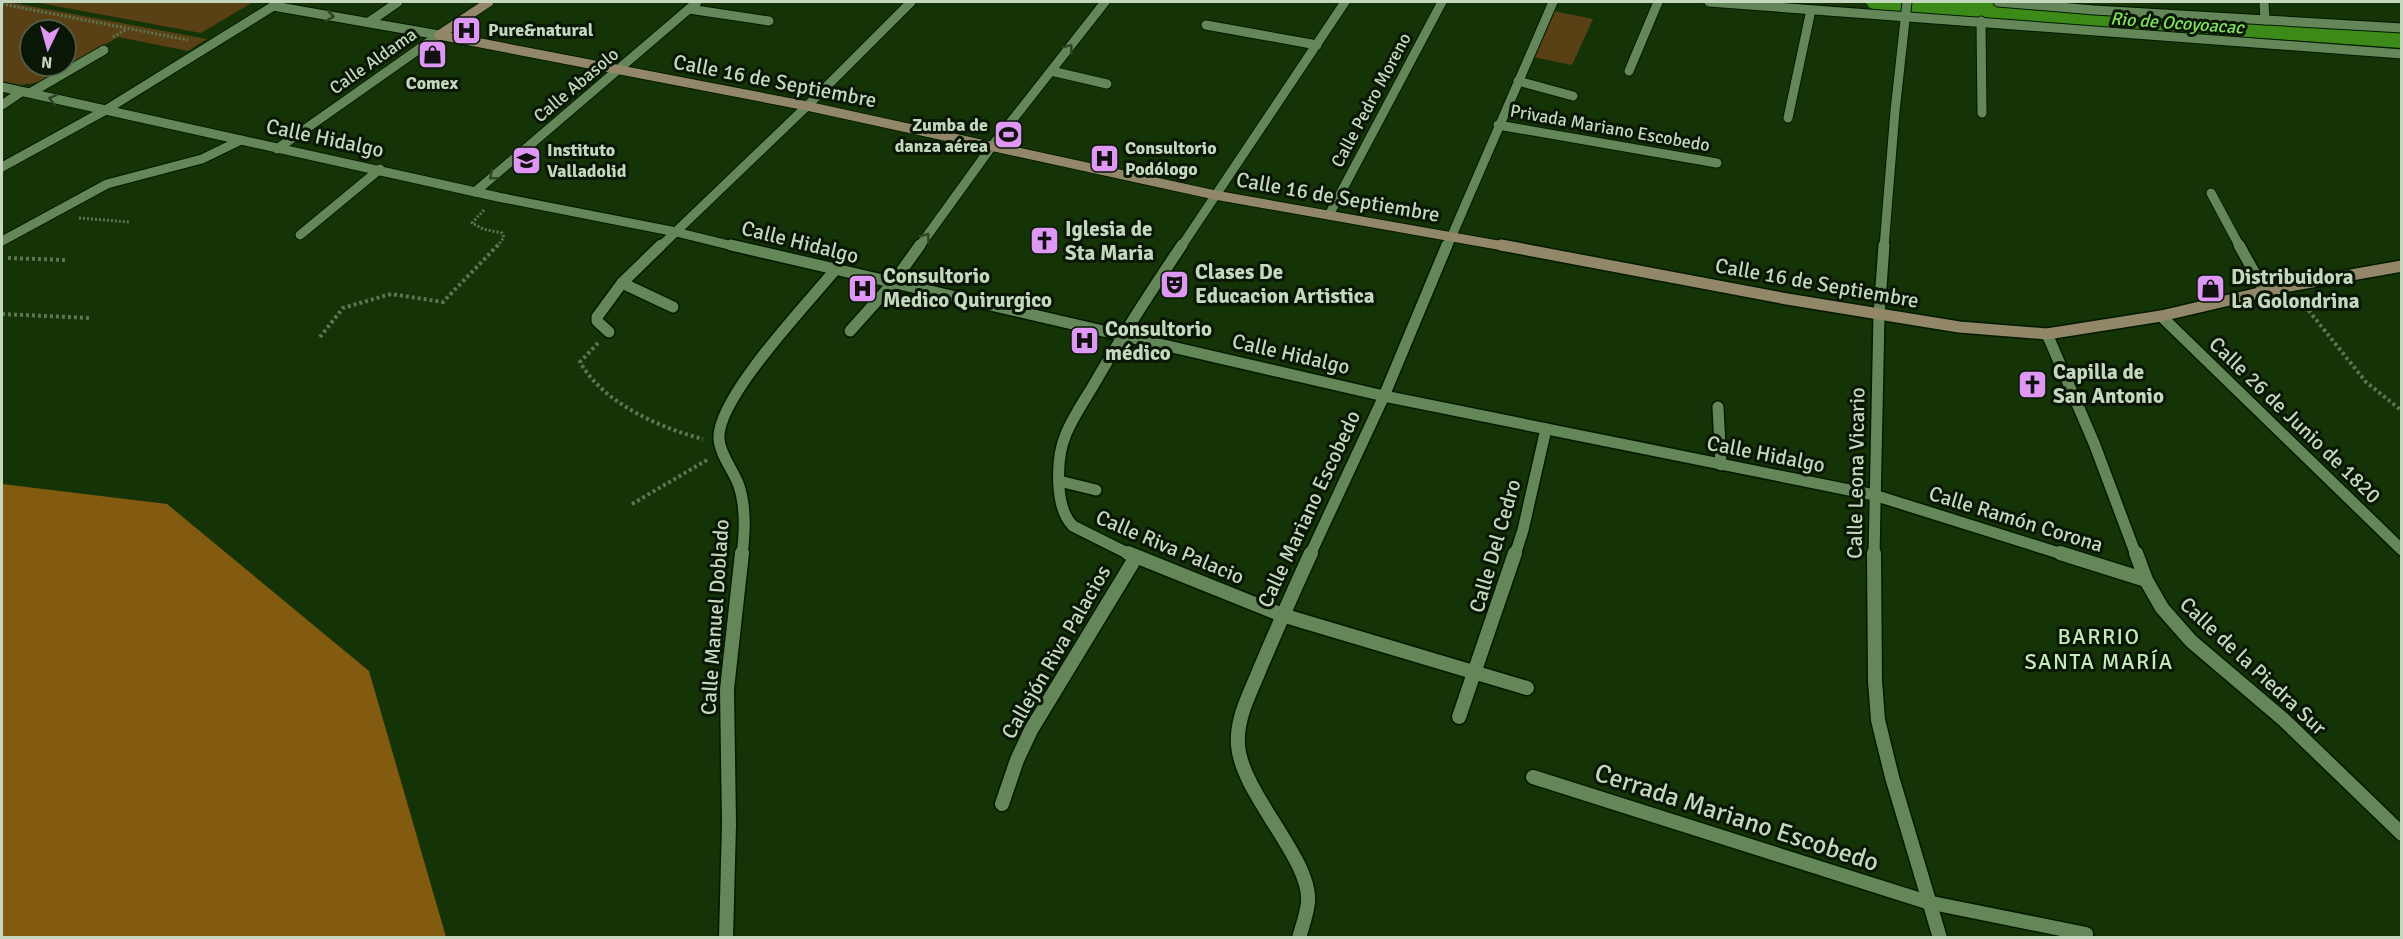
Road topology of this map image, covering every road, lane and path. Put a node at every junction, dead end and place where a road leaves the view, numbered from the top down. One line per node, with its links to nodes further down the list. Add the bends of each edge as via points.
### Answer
1 (398, 2): 22 (street)
2 (489, 2): 25 (main road, Calle Aldama)
3 (698, 2): 16 (street, Calle Abasolo)
4 (911, 2): 39 (street)
5 (1105, 2): 31 (street, one-way to 5)
6 (1346, 2): 27 (street, Calle Riva Palacio)
7 (1442, 2): 54 (street, Calle Pedro Moreno)
8 (1553, 2): 33 (street, Calle Mariano Escobedo)
9 (1658, 2): 32 (street)
10 (1709, 2): 17 (street)
11 (1907, 2): 18 (street, Calle Leona Vicario)
12 (1998, 2): 19 (street)
13 (2264, 2): 19 (street)
14 (2, 4): 26 (path)
15 (276, 4): 22 (street, Calle 16 de Septiembre, one-way to 22); 26 (street)
16 (689, 9): 20 (street); 30 (street, Calle Abasolo)
17 (1811, 10): 18 (street); 42 (street)
18 (1906, 14): 21 (street); 71 (street, Calle Leona Vicario)
19 (2265, 20): 24 (street)
20 (769, 21)
21 (1981, 21): 29 (street); 41 (street)
22 (369, 22): 25 (street, Calle 16 de Septiembre)
23 (1206, 25): 27 (street)
24 (2402, 28)
25 (439, 35): 30 (main road, Calle 16 de Septiembre); 46 (street, Calle Aldama)
26 (212, 44): 40 (street)
27 (1317, 45): 52 (street, Calle Riva Palacio)
28 (104, 50): 36 (street)
29 (2402, 54)
30 (618, 71): 39 (main road, Calle 16 de Septiembre); 50 (street, Calle Abasolo, one-way to 50)
31 (1051, 71): 34 (street); 45 (street)
32 (1629, 71)
33 (1518, 81): 37 (street); 43 (street, Calle Mariano Escobedo)
34 (1107, 84)
35 (2, 87): 36 (street, Calle Hidalgo)
36 (25, 93): 38 (street); 40 (street, Calle Hidalgo, one-way to 36)
37 (1573, 96)
38 (2, 105)
39 (807, 106): 45 (main road, Calle 16 de Septiembre); 57 (street)
40 (104, 111): 44 (street, Calle Hidalgo); 48 (street)
41 (1982, 113)
42 (1788, 118)
43 (1498, 125): 47 (street, Privada Mariano Escobedo); 59 (street, Calle Mariano Escobedo)
44 (241, 140): 46 (street, Calle Hidalgo); 55 (street, via 202,159 107,184)
45 (992, 146): 52 (main road, Calle 16 de Septiembre); 66 (street, one-way to 45)
46 (277, 149): 49 (street, Calle Hidalgo)
47 (1717, 163)
48 (2, 166)
49 (380, 169): 50 (street, Calle Hidalgo); 58 (street)
50 (475, 192): 53 (street, Calle Hidalgo)
51 (2211, 193): 68 (street)
52 (1215, 195): 54 (main road, Calle 16 de Septiembre); 76 (street, Calle Riva Palacio)
53 (498, 197): 57 (street, Calle Hidalgo); 78 (path, via 472,223 504,237 443,302 391,294 343,308)
54 (1329, 215): 59 (main road, Calle 16 de Septiembre)
55 (51, 216): 56 (path); 60 (street)
56 (129, 222)
57 (676, 232): 64 (street, Calle Hidalgo); 65 (street)
58 (300, 235)
59 (1452, 237): 71 (main road, Calle 16 de Septiembre); 79 (street, Calle Mariano Escobedo)
60 (2, 241)
61 (2, 258): 62 (path)
62 (65, 260)
63 (2399, 269): 67 (main road, Calle 16 de Septiembre)
64 (835, 270): 66 (street, Calle Hidalgo); 83 (street, via 752,371 728,407 719,430)
65 (622, 283): 69 (street); 74 (street, via 597,317)
66 (892, 284): 75 (street); 76 (street, Calle Hidalgo)
67 (2289, 286): 68 (main road, Calle 16 de Septiembre); 81 (path, via 2366,382)
68 (2265, 292): 72 (main road, Calle 16 de Septiembre)
69 (673, 307)
70 (2, 314): 73 (path)
71 (1879, 315): 77 (main road, Calle 16 de Septiembre); 87 (street, Calle Leona Vicario)
72 (2161, 316): 77 (main road, Calle 16 de Septiembre); 89 (street, Calle 26 de Junio de 1820)
73 (90, 318)
74 (609, 332): 83 (path, via 580,362 595,382 652,423)
75 (850, 332)
76 (1123, 334): 79 (street, Calle Hidalgo); 85 (street, Calle Riva Palacio, via 1060,444)
77 (2046, 334): 91 (street, Calle de la Piedra Sur, via 2094,443)
78 (320, 337)
79 (1384, 396): 82 (street, Calle Hidalgo); 92 (street, Calle Mariano Escobedo)
80 (1718, 407): 84 (street)
81 (2402, 411)
82 (1546, 429): 84 (street, Calle Hidalgo); 93 (street, Calle Del Cedro, via 1523,530)
83 (721, 446): 88 (path); 101 (street, Calle Manuel Doblado, via 739,487 745,530 726,689)
84 (1722, 465): 87 (street, Calle Hidalgo)
85 (1059, 481): 86 (street); 90 (street, Calle Riva Palacio, via 1069,522)
86 (1096, 490)
87 (1874, 495): 91 (street, Calle Ramón Corona); 99 (street, Calle Leona Vicario, via 1878,720)
88 (632, 504)
89 (2402, 550)
90 (1136, 557): 92 (street, Calle Riva Palacio); 97 (street, Callejón Riva Palacios, via 1031,730)
91 (2146, 580): 98 (street, Calle de la Piedra Sur, via 2162,608 2191,641 2284,720)
92 (1282, 615): 93 (street, Calle Riva Palacio); 102 (street, Calle Mariano Escobedo, via 1239,722 1238,745 1260,800 1299,868 1307,891)
93 (1476, 672): 94 (street, Calle Riva Palacio); 95 (street, Calle Del Cedro)
94 (1527, 688)
95 (1459, 717)
96 (1533, 777): 99 (street, Cerrada Mariano Escobedo)
97 (1002, 804)
98 (2402, 834)
99 (1927, 902): 100 (street, Cerrada Mariano Escobedo); 103 (street, Calle Leona Vicario)
100 (2086, 934)
101 (726, 938)
102 (1299, 938)
103 (1940, 938)

